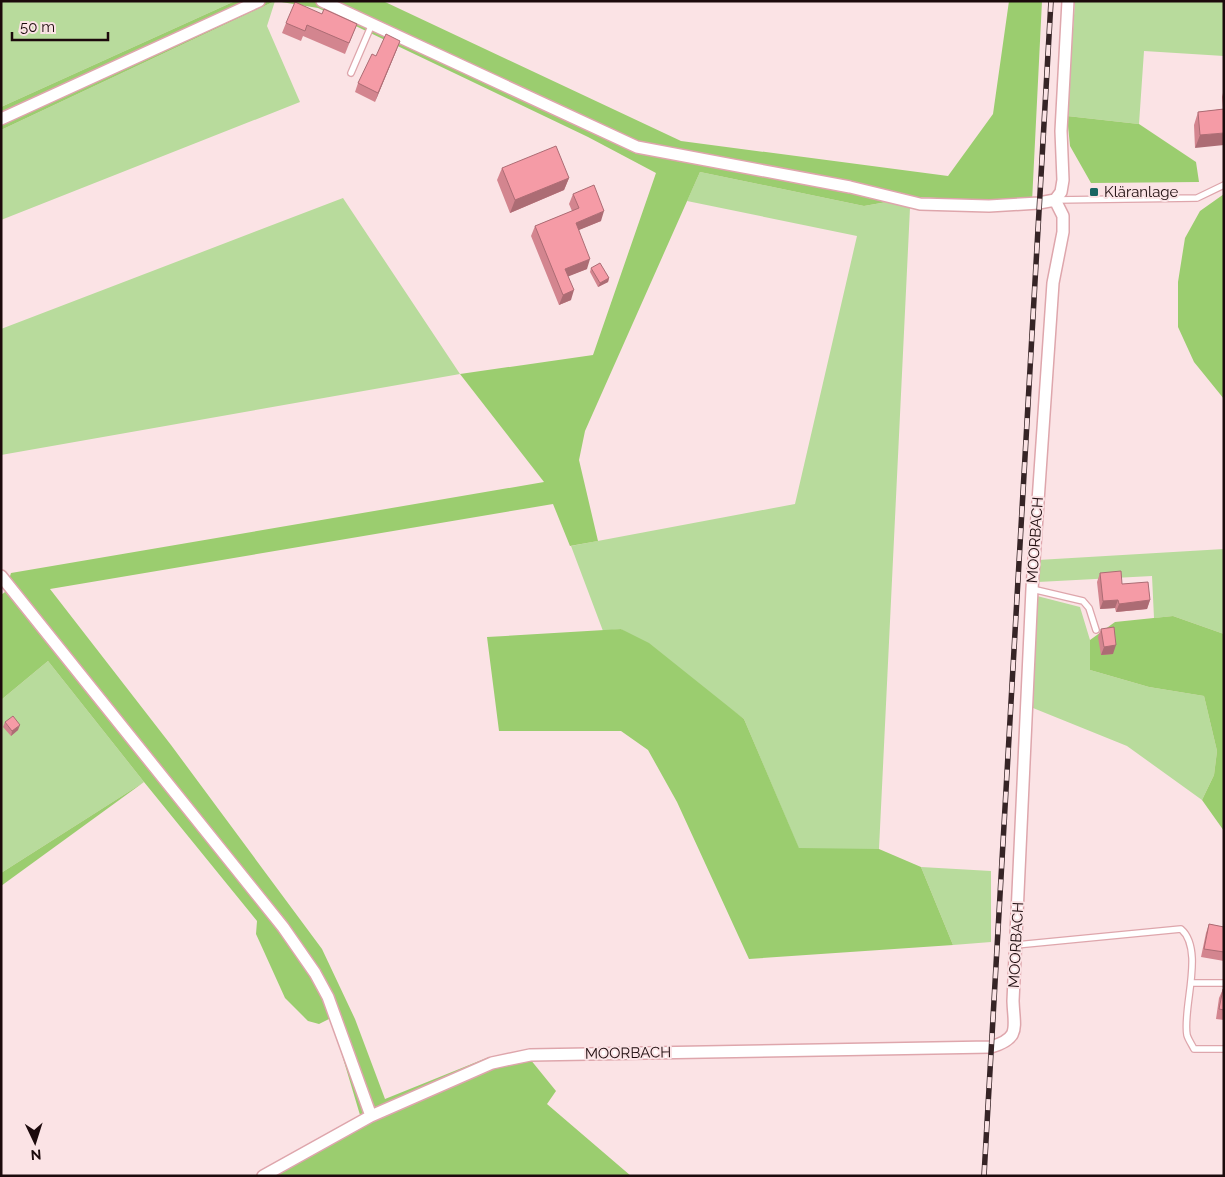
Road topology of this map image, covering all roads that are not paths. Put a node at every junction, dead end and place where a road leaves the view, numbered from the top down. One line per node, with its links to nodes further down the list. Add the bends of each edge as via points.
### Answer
1 (259, 1): 6 (street)
2 (322, 1): 4 (street)
3 (1068, 1): 8 (street, via 1060,132 1063,180 1061,192)
4 (372, 24): 5 (lane); 8 (street, via 637,147 850,187 920,204 989,206)
5 (351, 73)
6 (1, 119)
7 (1224, 186): 8 (lane, via 1197,198)
8 (1055, 200): 10 (street, MOORBACH, via 1063,216 1063,232 1053,283)
9 (1, 576): 16 (street, via 282,927 315,973 328,997)
10 (1032, 588): 11 (lane, via 1083,601 1089,608); 12 (street, MOORBACH)
11 (1096, 630)
12 (1016, 945): 13 (lane, via 1181,930 1190,944); 16 (street, MOORBACH, via 1015,1028 1012,1038 1006,1043 992,1047 530,1055 492,1063)
13 (1192, 983): 14 (lane); 15 (lane, via 1187,1035 1194,1049)
14 (1224, 983)
15 (1224, 1049)
16 (371, 1116): 17 (street, MOORBACH)
17 (263, 1176)

